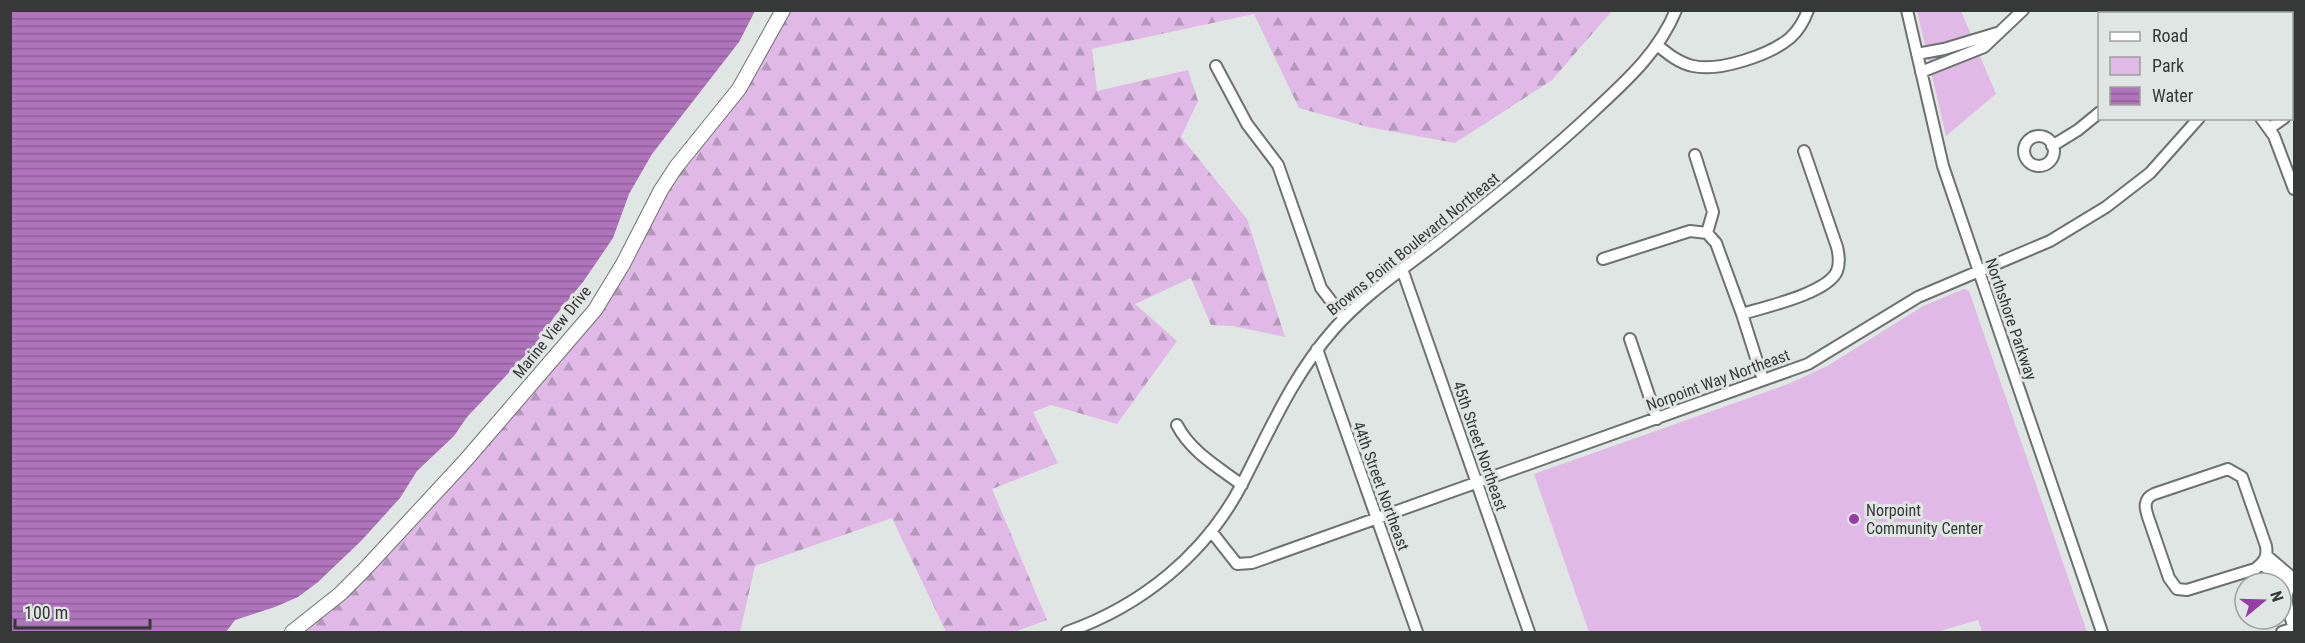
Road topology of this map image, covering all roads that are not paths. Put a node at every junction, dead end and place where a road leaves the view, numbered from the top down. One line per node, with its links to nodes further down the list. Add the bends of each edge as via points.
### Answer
1 (783, 10): 41 (main road, Marine View Drive, via 739,89 675,167 595,310 386,547 340,594)
2 (1676, 10): 8 (street, Browns Point Boulevard Northeast)
3 (1808, 10): 8 (street, via 1797,31 1782,44 1763,54 1723,65 1691,66)
4 (1907, 10): 9 (street, Northshore Parkway)
5 (2023, 10): 6 (street)
6 (1997, 33): 9 (street); 12 (street, via 1990,44)
7 (2295, 34): 10 (street)
8 (1657, 45): 24 (street, Browns Point Boulevard Northeast, via 1629,79 1578,126)
9 (1917, 54): 12 (street, Northshore Parkway)
10 (2295, 60)
11 (1216, 66): 27 (street, via 1247,124 1278,165 1321,288)
12 (1921, 72): 25 (street, Northshore Parkway, via 1943,166)
13 (2098, 114): 18 (street)
14 (2197, 120): 25 (street, Norpoint Way Northeast, via 2150,173 2106,207 2050,241)
15 (2263, 120): 17 (street)
16 (2281, 120): 17 (street)
17 (2270, 128): 21 (street)
18 (2052, 146)
19 (1804, 151): 26 (street, via 1839,262 1833,277 1821,287)
20 (1695, 155): 22 (street, via 1713,212)
21 (2295, 189)
22 (1707, 233): 23 (street, via 1690,231); 26 (street, via 1716,243)
23 (1603, 259)
24 (1402, 269): 27 (street, Browns Point Boulevard Northeast); 33 (street, 45th Street Northeast)
25 (1978, 271): 30 (street, Norpoint Way Northeast, via 1918,297 1808,364); 45 (street, Northshore Parkway)
26 (1743, 314): 30 (street)
27 (1344, 318): 29 (street, Browns Point Boulevard Northeast)
28 (1630, 339): 31 (street)
29 (1317, 349): 34 (street, Browns Point Boulevard Northeast, via 1294,381); 35 (street, 44th Street Northeast)
30 (1763, 380): 31 (street, Norpoint Way Northeast)
31 (1657, 419): 33 (street, Norpoint Way Northeast)
32 (1177, 425): 34 (street, via 1197,451)
33 (1477, 483): 35 (street, Norpoint Way Northeast); 44 (street, 45th Street Northeast)
34 (1242, 485): 36 (street, Browns Point Boulevard Northeast)
35 (1377, 518): 36 (street, Norpoint Way Northeast, via 1245,564 1237,564); 43 (street, 44th Street Northeast)
36 (1211, 531): 39 (street, Browns Point Boulevard Northeast, via 1164,579)
37 (2264, 559): 37 (street, via 2266,546 2244,481 2236,472 2224,470 2147,499 2148,517 2169,578 2177,589 2187,590 2255,569); 38 (street)
38 (2279, 571)
39 (1094, 628): 42 (street, Browns Point Boulevard Northeast)
40 (2295, 628): 46 (street)
41 (292, 633)
42 (1067, 633)
43 (1417, 633)
44 (1529, 633)
45 (2102, 633)
46 (2282, 633)

